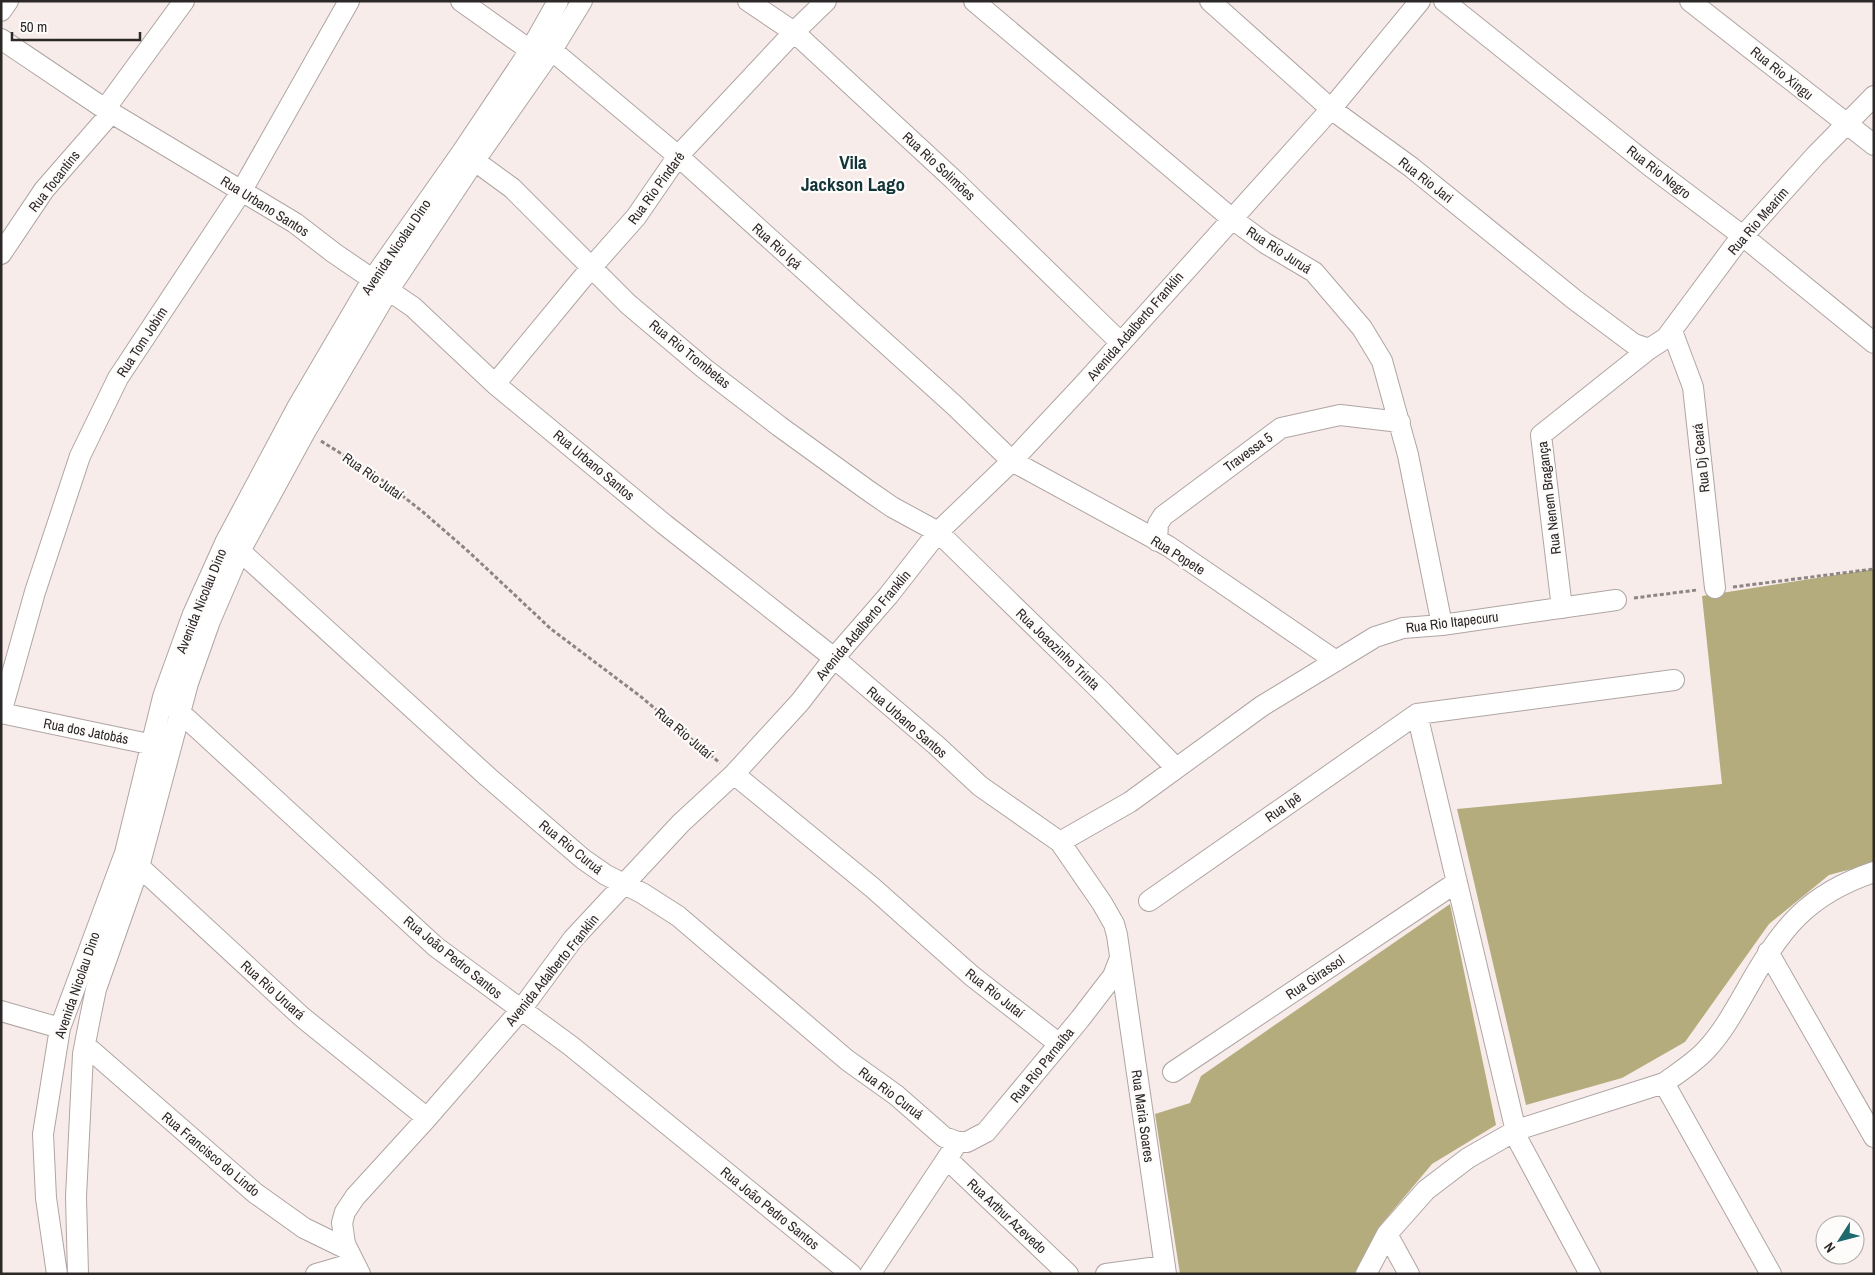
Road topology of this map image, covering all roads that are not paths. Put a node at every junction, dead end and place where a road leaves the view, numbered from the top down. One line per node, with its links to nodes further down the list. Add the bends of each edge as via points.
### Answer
1 (8, 1): 14 (street)
2 (184, 1): 20 (street, Rua Tocantins)
3 (349, 1): 25 (street, Rua Tom Jobim)
4 (461, 1): 17 (street, Rua Rio Içá)
5 (558, 1): 17 (street, Avenida Nicolau Dino)
6 (582, 1): 17 (street, Avenida Nicolau Dino)
7 (748, 1): 15 (street, Rua Rio Solimões)
8 (826, 1): 15 (street, Rua Rio Pindaré)
9 (974, 1): 26 (street, Rua Rio Juruá)
10 (1210, 1): 19 (street, Rua Rio Jari)
11 (1420, 1): 19 (street, Avenida Adalberto Franklin)
12 (1444, 1): 27 (street, Rua Rio Negro)
13 (1690, 1): 21 (street, Rua Rio Xingu)
14 (1, 11)
15 (794, 32): 24 (street, Rua Rio Pindaré); 32 (street, Rua Rio Solimões, via 954,180)
16 (1, 39): 20 (street, Rua Urbano Santos)
17 (541, 50): 23 (street, Avenida Nicolau Dino); 24 (street, Rua Rio Içá)
18 (1874, 96): 21 (street, Rua Rio Mearim)
19 (1331, 109): 26 (street, Avenida Adalberto Franklin); 34 (street, Rua Rio Jari, via 1411,167 1574,300 1634,344)
20 (109, 110): 25 (street, Rua Urbano Santos); 28 (street, Rua Tocantins, via 44,190)
21 (1846, 124): 22 (street, Rua Rio Xingu); 27 (street, Rua Rio Mearim)
22 (1874, 145)
23 (469, 156): 29 (street, Rua Rio Trombetas, via 512,188); 30 (street, Avenida Nicolau Dino)
24 (678, 156): 29 (street, Rua Rio Pindaré, via 636,217); 37 (street, Rua Rio Içá)
25 (241, 192): 30 (street, Rua Urbano Santos, via 295,223); 49 (street, Rua Tom Jobim, via 118,378 80,456 35,592)
26 (1231, 218): 32 (street, Avenida Adalberto Franklin); 36 (street, Rua Rio Juruá, via 1314,272 1338,298 1382,361)
27 (1744, 237): 31 (street, Rua Rio Mearim, via 1701,288); 33 (street, Rua Rio Negro)
28 (1, 254)
29 (590, 269): 35 (street, Rua Rio Pindaré); 38 (street, Rua Rio Trombetas, via 705,369 779,426 892,507)
30 (380, 285): 35 (street, Rua Urbano Santos, via 413,307); 40 (street, Avenida Nicolau Dino); 48 (street, Avenida Nicolau Dino, via 298,406 225,543 193,614)
31 (1672, 331): 34 (street, Rua Rio Mearim, via 1661,343); 41 (street, Rua Dj Ceará, via 1693,387)
32 (1120, 342): 37 (street, Avenida Adalberto Franklin)
33 (1874, 343)
34 (1649, 349): 43 (street, Rua Nenem Bragança, via 1541,436)
35 (495, 384): 45 (street, Rua Urbano Santos, via 664,524)
36 (1400, 422): 39 (street, Travessa 5, via 1340,415 1280,428 1163,516 1158,524); 44 (street, Rua Rio Juruá)
37 (1012, 461): 38 (street, Avenida Adalberto Franklin); 39 (street, Rua Popete)
38 (938, 532): 45 (street, Avenida Adalberto Franklin); 53 (street, Rua Joaozinho Trinta)
39 (1157, 541): 46 (street, Rua Popete)
40 (240, 551): 50 (street, Avenida Nicolau Dino, via 210,621); 59 (street, Rua Rio Curuá, via 488,777 582,858)
41 (1715, 588)
42 (1616, 600): 43 (street, Rua Rio Itapecuru)
43 (1562, 608): 44 (street, Rua Rio Itapecuru)
44 (1442, 625): 46 (street, Rua Rio Itapecuru, via 1387,632)
45 (834, 658): 54 (street, Avenida Adalberto Franklin, via 800,702); 55 (street, Rua Urbano Santos, via 980,786)
46 (1336, 661): 53 (street, Rua Rio Itapecuru, via 1262,706)
47 (1674, 680): 51 (street)
48 (163, 697): 50 (street, Rua João Pedro Santos); 52 (street, Avenida Nicolau Dino)
49 (1, 713): 52 (street, Rua dos Jatobás)
50 (180, 713): 52 (street, Avenida Nicolau Dino); 64 (street, Rua João Pedro Santos, via 436,947)
51 (1417, 714): 58 (street); 60 (street, Rua Ipê)
52 (160, 746): 56 (street, Avenida Nicolau Dino)
53 (1176, 768): 55 (street, Rua Rio Itapecuru, via 1130,802)
54 (734, 774): 59 (street, Avenida Adalberto Franklin, via 681,823); 66 (street, Rua Rio Jutaí, via 873,888 972,976)
55 (1060, 842): 62 (street, Rua Urbano Santos, via 1114,924)
56 (132, 860): 65 (street, Avenida Nicolau Dino); 67 (street, Avenida Nicolau Dino, via 96,989); 70 (street, Rua Rio Uruará, via 302,1017)
57 (1874, 872): 61 (street, via 1850,880 1816,900 1787,926)
58 (1457, 882): 68 (street, Rua Girassol); 71 (street)
59 (624, 884): 64 (street, Avenida Adalberto Franklin, via 573,939); 73 (street, Rua Rio Curuá, via 678,916 848,1060)
60 (1149, 901)
61 (1768, 952): 69 (street, via 1730,1019 1706,1050); 72 (street)
62 (1120, 958): 66 (street, Rua Rio Parnaíba, via 1113,976); 77 (street, Rua Maria Soares)
63 (1, 1011): 65 (street)
64 (520, 1011): 70 (street, Avenida Adalberto Franklin); 81 (street, Rua João Pedro Santos, via 571,1046)
65 (60, 1028): 78 (street, Avenida Nicolau Dino, via 43,1134 46,1198)
66 (1058, 1043): 73 (street, Rua Rio Parnaíba, via 986,1132 967,1142)
67 (85, 1045): 76 (street, Rua Francisco do Lindo, via 255,1193); 79 (street, Avenida Nicolau Dino, via 76,1197)
68 (1173, 1072)
69 (1664, 1083): 71 (street); 88 (street)
70 (427, 1118): 76 (street, Avenida Adalberto Franklin, via 345,1212 342,1223)
71 (1517, 1130): 75 (street, via 1468,1158 1426,1190); 87 (street, via 1518,1140)
72 (1874, 1137)
73 (951, 1140): 74 (street)
74 (947, 1159): 82 (street); 83 (street, Rua Arthur Azevedo)
75 (1387, 1234): 85 (street); 86 (street)
76 (354, 1262): 80 (street)
77 (1165, 1270): 84 (street)
78 (57, 1274)
79 (78, 1274)
80 (316, 1274)
81 (851, 1274)
82 (870, 1274)
83 (1068, 1274)
84 (1106, 1274)
85 (1366, 1274)
86 (1409, 1274)
87 (1590, 1274)
88 (1771, 1274)

